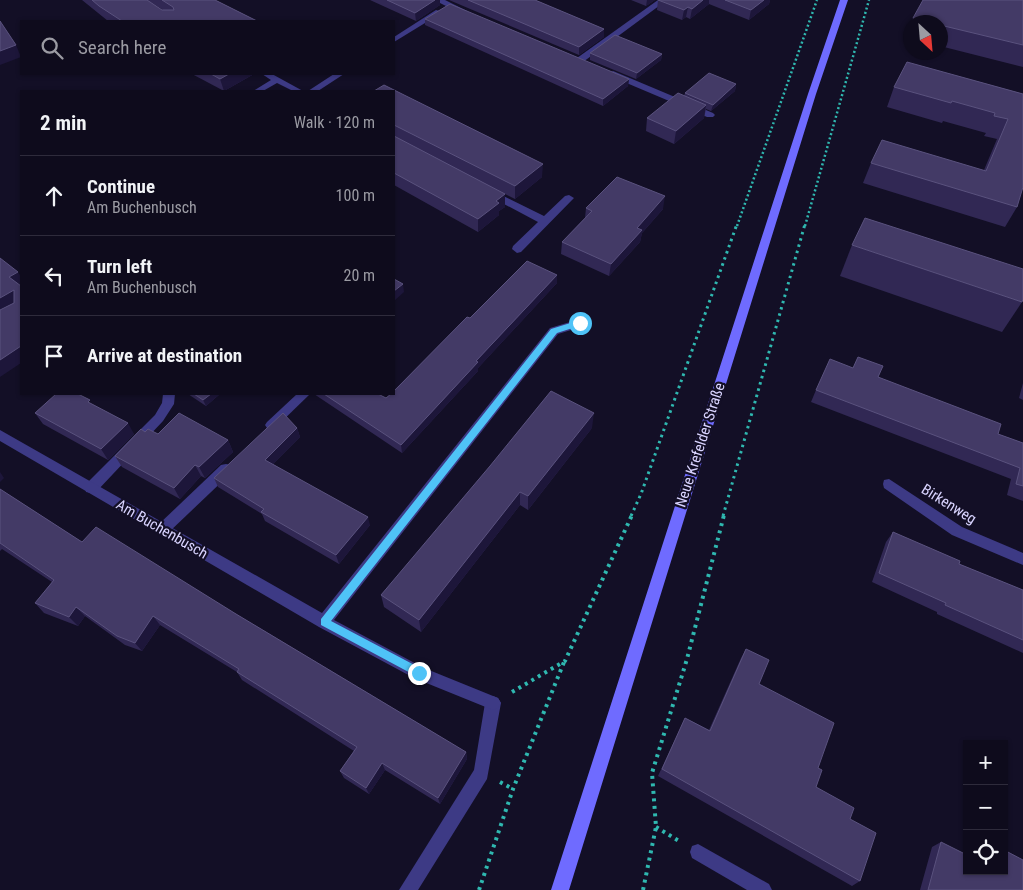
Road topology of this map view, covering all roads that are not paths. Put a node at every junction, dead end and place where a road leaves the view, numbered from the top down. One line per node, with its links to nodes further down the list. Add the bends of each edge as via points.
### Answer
1 (438, 0): 4 (street)
2 (663, 0): 7 (street)
3 (844, 0): 33 (main road, Neue Krefelder Straße)
4 (450, 5): 5 (street); 6 (street)
5 (468, 13)
6 (395, 39)
7 (580, 60)
8 (606, 71): 15 (street)
9 (268, 75): 11 (street)
10 (338, 75): 14 (street)
11 (277, 80): 12 (street); 13 (street)
12 (259, 90)
13 (297, 90)
14 (314, 90)
15 (710, 116)
16 (478, 186): 18 (street)
17 (569, 198): 18 (street)
18 (545, 221): 19 (street)
19 (517, 248)
20 (580, 323): 30 (street, via 554,331)
21 (169, 395): 27 (street, via 168,404 159,418)
22 (303, 395): 24 (street)
23 (0, 435): 27 (street, Am Buchenbusch)
24 (260, 435)
25 (233, 462): 28 (street)
26 (888, 484): 29 (street, Birkenweg, via 957,531)
27 (91, 488): 28 (street, Am Buchenbusch)
28 (163, 530): 30 (street, Am Buchenbusch)
29 (1023, 559)
30 (324, 622): 32 (street, Am Buchenbusch, via 419,673 493,703 482,773)
31 (698, 852): 34 (street)
32 (408, 890)
33 (560, 890)
34 (763, 890)

